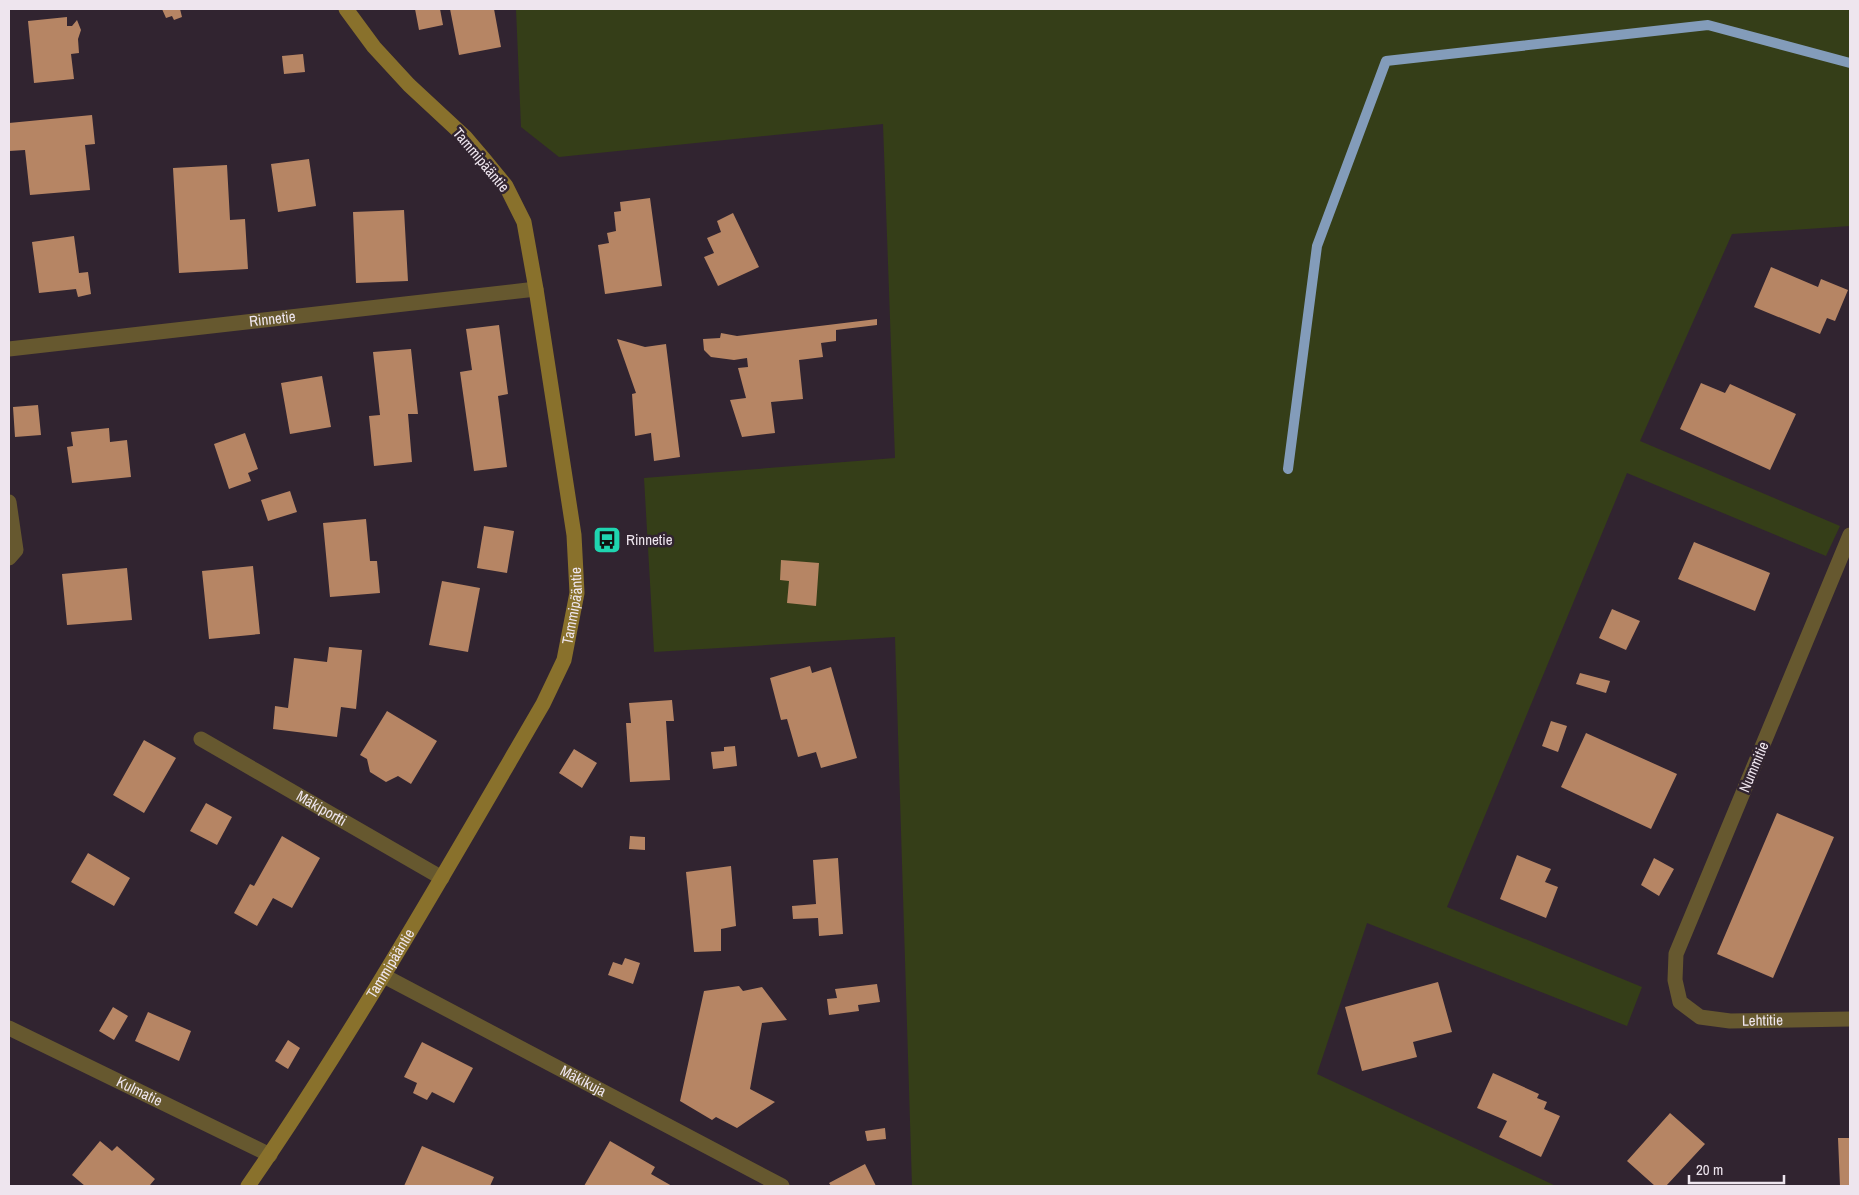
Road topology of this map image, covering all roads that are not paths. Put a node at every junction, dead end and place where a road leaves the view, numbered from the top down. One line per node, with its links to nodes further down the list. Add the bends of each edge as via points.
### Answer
1 (346, 9): 2 (street, Tammipääntie, via 374,47 465,137 506,186 524,222)
2 (536, 289): 3 (street, Rinnetie); 8 (street, Tammipääntie, via 574,535 577,593 573,622 564,660 543,704)
3 (9, 349)
4 (9, 502): 6 (street, via 16,550)
5 (1850, 535): 10 (street, Nummitie, via 1676,954 1675,980)
6 (9, 558)
7 (201, 740): 8 (street, Mäkiportti)
8 (442, 878): 9 (street, Tammipääntie)
9 (384, 976): 13 (street, Tammipääntie); 15 (street, Mäkikuja)
10 (1680, 1002): 11 (street, Lehtitie, via 1700,1017 1730,1021)
11 (1850, 1019)
12 (9, 1028): 13 (street, Kulmatie)
13 (270, 1155): 14 (street, Tammipääntie)
14 (248, 1186)
15 (782, 1186)

